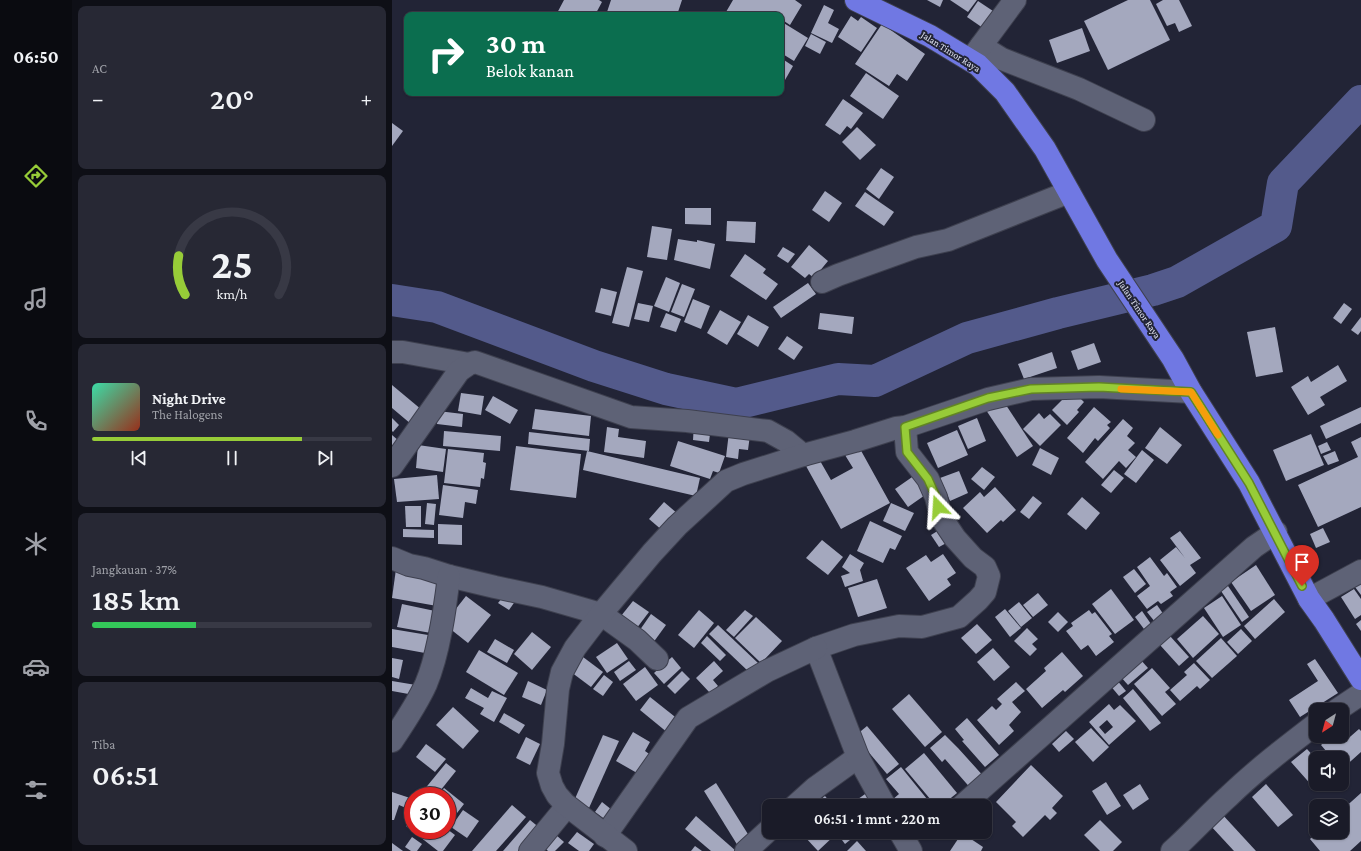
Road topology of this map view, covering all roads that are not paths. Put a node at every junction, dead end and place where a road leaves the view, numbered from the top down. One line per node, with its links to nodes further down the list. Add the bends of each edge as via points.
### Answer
1 (856, 0): 3 (highway, Jalan Timor Raya, via 930,36)
2 (1015, 0): 3 (street)
3 (976, 53): 4 (street, via 1002,59 1079,89); 5 (highway, Jalan Timor Raya, via 978,65 1005,92 1045,149)
4 (1144, 120)
5 (1069, 192): 6 (street, via 948,240 916,246); 9 (highway, Jalan Timor Raya, via 1107,260 1173,359)
6 (822, 282)
7 (392, 352): 8 (street)
8 (469, 364): 11 (street, via 475,362 631,417 768,431); 12 (street, via 459,371)
9 (1191, 392): 10 (street, via 1099,387 1031,389 988,398); 13 (highway, Jalan Timor Raya, via 1249,483)
10 (905, 427): 11 (street); 19 (street, via 907,452 928,479 941,516 955,538 985,568 989,576 985,592 959,617 922,627 899,626 861,634)
11 (803, 455): 18 (street, via 726,481 677,526)
12 (392, 466)
13 (1276, 532): 17 (highway, Jalan Timor Raya); 29 (street, via 1254,547)
14 (393, 555): 16 (street, via 409,566)
15 (1361, 571): 17 (street)
16 (449, 576): 18 (street, via 542,597); 25 (street, via 446,606 433,663 415,705)
17 (1309, 599): 21 (highway, Jalan Timor Raya)
18 (601, 614): 20 (street); 30 (street, via 575,648 562,672 558,689 548,773 557,795)
19 (816, 648): 26 (street); 31 (street, via 767,671 688,718)
20 (658, 659)
21 (1361, 679)
22 (1361, 694): 23 (street)
23 (1348, 703)
24 (1309, 730): 38 (street, via 1228,796)
25 (392, 741)
26 (858, 757): 27 (street); 28 (street)
27 (803, 799)
28 (881, 799)
29 (970, 799)
30 (567, 806): 31 (street); 34 (street)
31 (605, 836): 35 (street)
32 (762, 836): 36 (street)
33 (904, 839): 37 (street)
34 (530, 851)
35 (626, 851)
36 (746, 851)
37 (911, 851)
38 (1172, 851)

